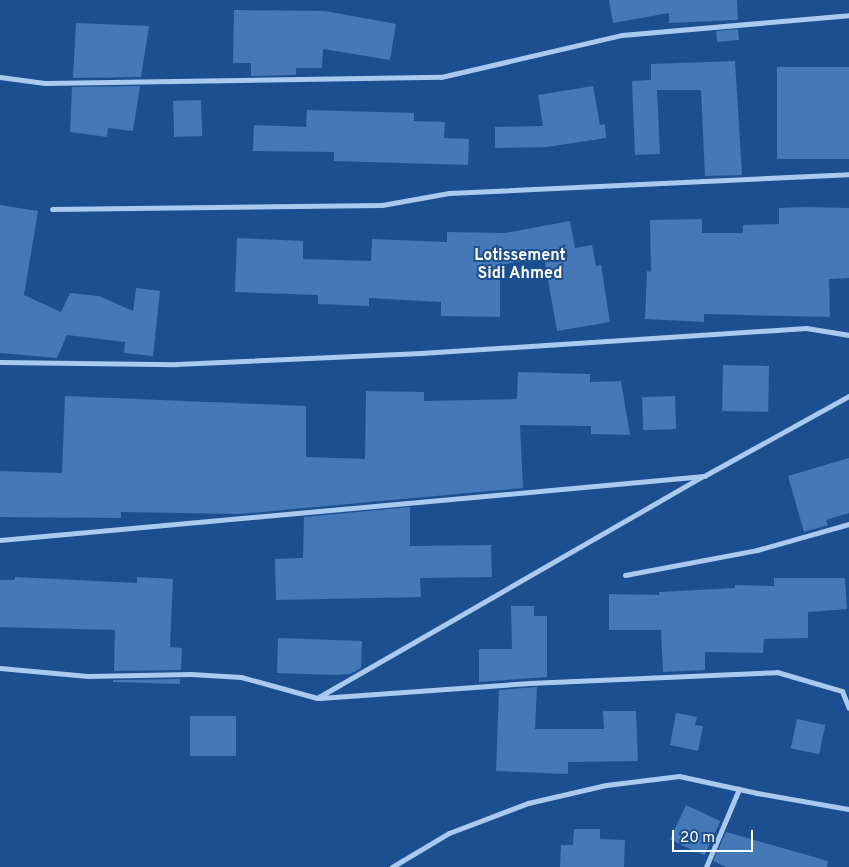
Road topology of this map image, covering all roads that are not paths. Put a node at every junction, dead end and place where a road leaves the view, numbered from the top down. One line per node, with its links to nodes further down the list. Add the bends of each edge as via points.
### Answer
1 (849, 14): 2 (street, via 622,35 441,77 45,84)
2 (0, 77)
3 (849, 174): 4 (street, via 449,193 382,205)
4 (52, 209)
5 (849, 335): 6 (street, via 806,328 421,353 186,364)
6 (0, 362)
7 (849, 396): 8 (street)
8 (704, 476): 10 (street); 13 (street)
9 (849, 524): 11 (street, via 757,550)
10 (0, 540)
11 (625, 575)
12 (0, 668): 13 (street, via 88,676 191,674 241,677)
13 (317, 698): 14 (street, via 529,683 777,672 842,691)
14 (849, 708)
15 (739, 789): 16 (street); 17 (street, via 679,776 606,785 528,803 449,833); 18 (street)
16 (849, 808)
17 (392, 867)
18 (706, 867)

